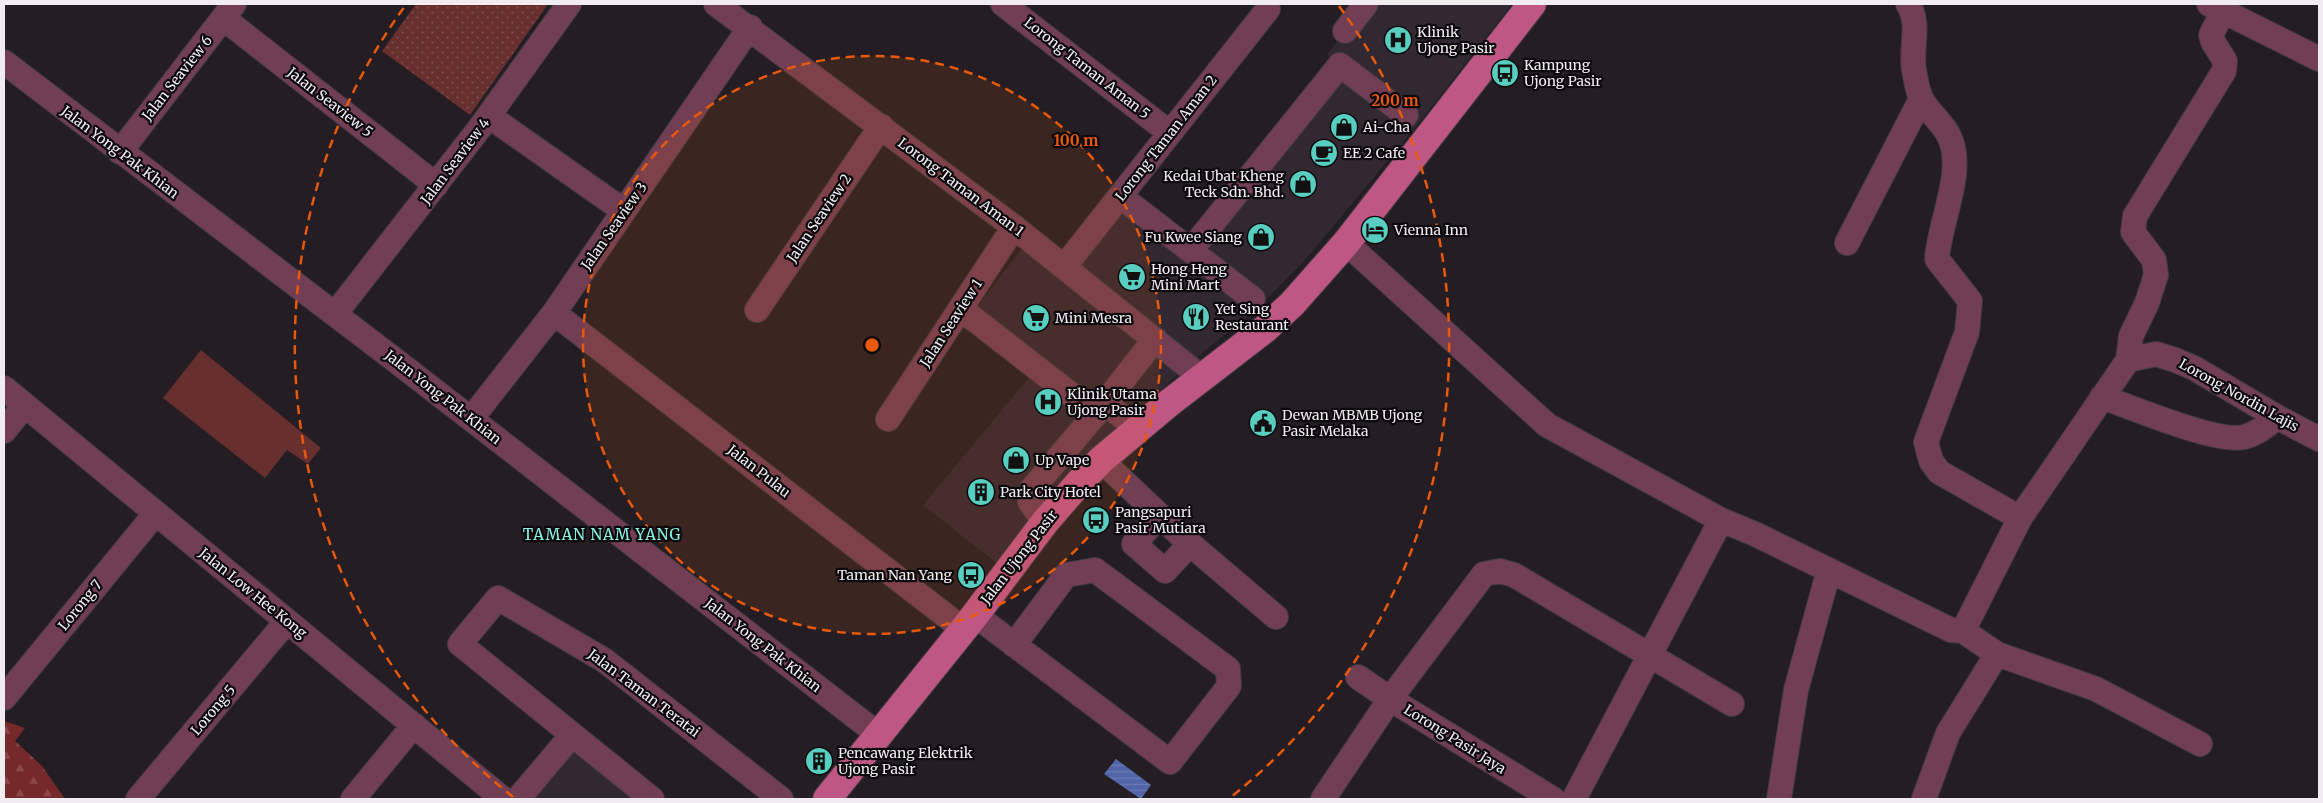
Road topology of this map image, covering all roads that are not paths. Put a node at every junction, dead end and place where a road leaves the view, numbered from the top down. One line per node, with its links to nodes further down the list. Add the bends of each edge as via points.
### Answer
1 (569, 4): 15 (street, Jalan Seaview 4)
2 (716, 4): 10 (street, Lorong Taman Aman 1)
3 (1003, 4): 18 (street, Lorong Taman Aman 5)
4 (1366, 4): 11 (street)
5 (1532, 4): 24 (main road, Jalan Ujong Pasir)
6 (1908, 4): 14 (street, via 1914,13 1913,62)
7 (2220, 6): 12 (street); 34 (street, via 2211,36 2225,61 2224,70 2135,216 2133,232 2154,260 2156,275 2131,336)
8 (1268, 9): 18 (street, Lorong Taman Aman 2)
9 (229, 11): 19 (street, Jalan Seaview 6); 20 (street, Jalan Seaview 5)
10 (750, 28): 17 (street, Lorong Taman Aman 1); 22 (street, Jalan Seaview 3)
11 (1345, 32)
12 (2319, 59)
13 (4, 62): 19 (street, Jalan Yong Pak Khian)
14 (1921, 99): 25 (street); 49 (street, via 1949,136 1953,151 1953,185 1937,259 1970,302 1967,332 1926,442 1938,472)
15 (489, 116): 20 (street, Jalan Seaview 4); 22 (street)
16 (1406, 116): 26 (street, via 1340,65)
17 (881, 126): 23 (street, Lorong Taman Aman 1); 30 (street, Jalan Seaview 2)
18 (1170, 133): 21 (street, Lorong Taman Aman 2)
19 (120, 152): 32 (street, Jalan Yong Pak Khian)
20 (436, 185): 32 (street, Jalan Seaview 4)
21 (1120, 196): 26 (street); 27 (street, Lorong Taman Aman 2)
22 (624, 211): 31 (street, Jalan Seaview 3)
23 (1014, 227): 27 (street, Lorong Taman Aman 1); 29 (street, Jalan Seaview 1)
24 (1346, 243): 35 (main road, Jalan Ujong Pasir, via 1292,304 1265,329); 50 (street, via 1547,425)
25 (1847, 243)
26 (1191, 250): 28 (street)
27 (1064, 267): 33 (street, Lorong Taman Aman 1)
28 (1253, 299)
29 (960, 308): 39 (street); 42 (street, Jalan Seaview 1)
30 (757, 310)
31 (554, 313): 41 (street, Jalan Seaview 3); 56 (street, Jalan Pulau)
32 (335, 314): 41 (street, Jalan Yong Pak Khian)
33 (1155, 339): 35 (street, Lorong Taman Aman 1); 39 (street)
34 (2128, 360): 37 (street); 40 (street, Lorong Nordin Lajis, via 2156,354 2175,360)
35 (1201, 377): 43 (main road, Jalan Ujong Pasir)
36 (4, 388): 38 (street, Jalan Low Hee Kong)
37 (2102, 397): 40 (street, via 2199,431 2231,438 2256,432); 49 (street)
38 (25, 405): 44 (street); 47 (street, Jalan Low Hee Kong)
39 (1100, 409): 43 (street); 51 (street, via 1032,489 1030,502)
40 (2277, 417): 45 (street, Lorong Nordin Lajis)
41 (471, 418): 67 (street, Jalan Yong Pak Khian)
42 (888, 419)
43 (1139, 430): 46 (main road, Jalan Ujong Pasir)
44 (4, 431)
45 (2319, 439)
46 (1101, 460): 48 (street); 51 (main road, Jalan Ujong Pasir)
47 (156, 513): 55 (street, Jalan Low Hee Kong); 62 (street, Lorong 7)
48 (1159, 516): 52 (street); 52 (street, via 1134,544 1165,571)
49 (2020, 518): 57 (street)
50 (1721, 520): 53 (street); 60 (street)
51 (1046, 522): 56 (main road, Jalan Ujong Pasir)
52 (1190, 544): 54 (street)
53 (1828, 570): 57 (street, via 1951,630); 79 (street, via 1796,690)
54 (1276, 617)
55 (287, 621): 65 (street, Jalan Low Hee Kong); 69 (street, Lorong 5)
56 (969, 622): 58 (street, Jalan Pulau); 67 (main road, Jalan Ujong Pasir)
57 (1963, 631): 59 (street)
58 (1014, 644): 58 (street, Jalan Pulau, via 1066,575 1095,570 1228,669 1229,686 1170,762)
59 (1997, 654): 68 (street, via 2096,690); 80 (street, via 1948,733)
60 (1651, 656): 63 (street, via 1514,575 1500,571 1484,574); 64 (street); 78 (street)
61 (1358, 676): 63 (street, Lorong Pasir Jaya)
62 (4, 698)
63 (1390, 699): 76 (street); 77 (street, Lorong Pasir Jaya)
64 (1732, 704)
65 (414, 725): 70 (street); 71 (street, Jalan Low Hee Kong)
66 (572, 734): 72 (street); 73 (street); 74 (street, Jalan Taman Teratai, via 460,644 498,598 604,660)
67 (878, 735): 75 (main road, Jalan Ujong Pasir)
68 (2200, 744)
69 (138, 799)
70 (353, 799)
71 (503, 799)
72 (518, 799)
73 (652, 799)
74 (781, 799)
75 (827, 799)
76 (1323, 799)
77 (1553, 799)
78 (1574, 799)
79 (1779, 799)
80 (1924, 799)

